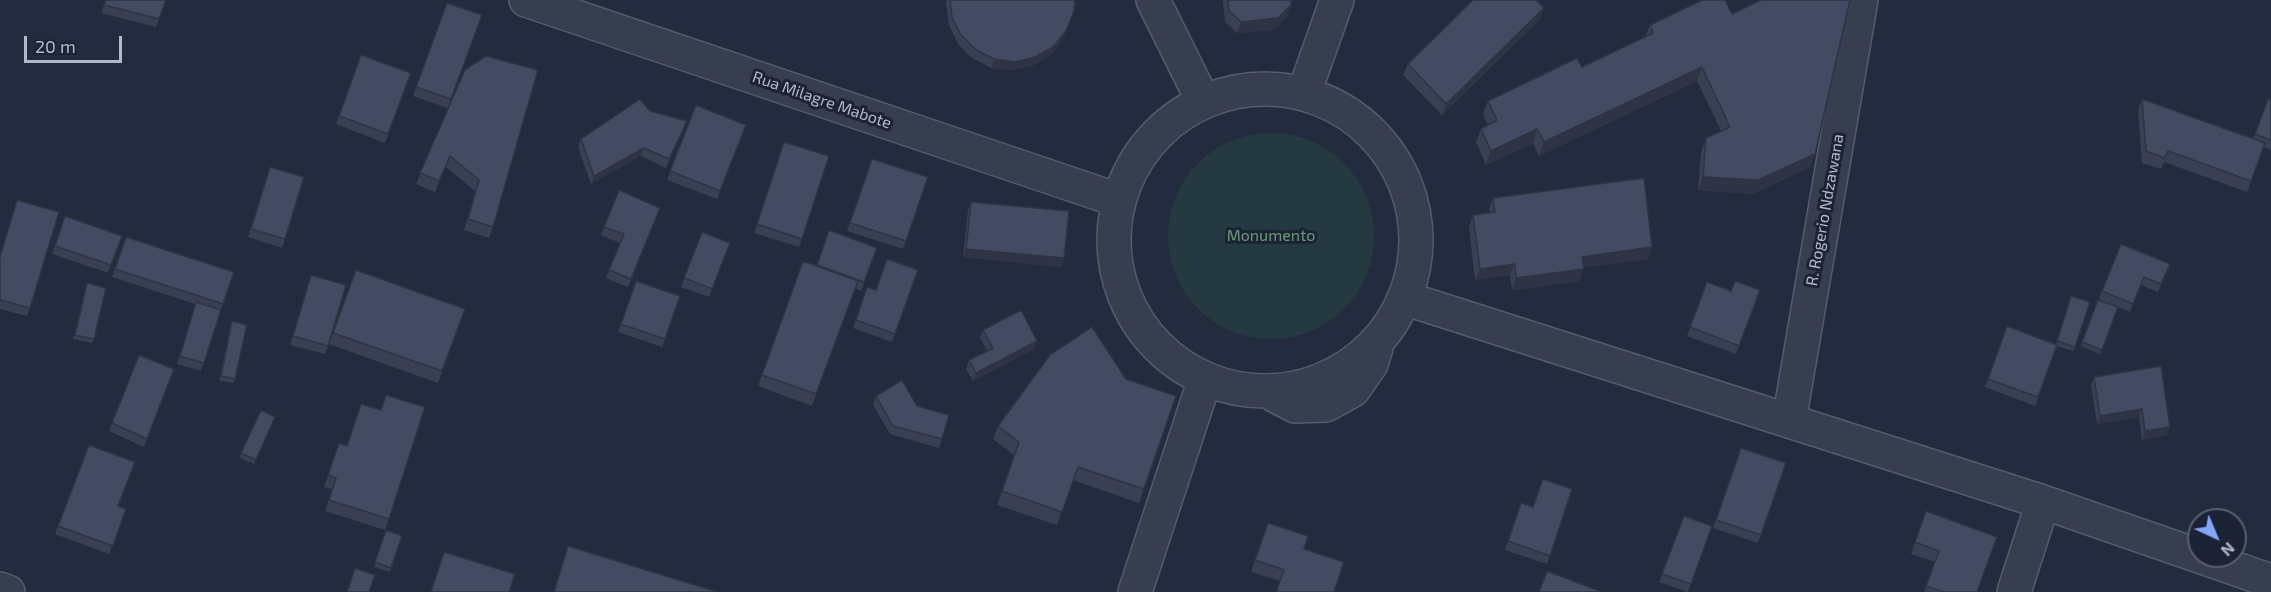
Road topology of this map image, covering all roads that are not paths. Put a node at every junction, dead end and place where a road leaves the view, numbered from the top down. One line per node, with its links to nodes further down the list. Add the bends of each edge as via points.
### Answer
1 (526, 0): 7 (street, Rua Milagre Mabote)
2 (1153, 0): 6 (street)
3 (1337, 0): 5 (street)
4 (1862, 0): 10 (street, R. Rogerio Ndzawana)
5 (1304, 93): 6 (street, via 1252,88); 8 (street, via 1344,110 1377,137 1401,172 1414,214 1416,257)
6 (1203, 101): 7 (street, via 1165,126 1136,159)
7 (1118, 200): 9 (street, via 1113,243 1118,275 1138,324 1167,357)
8 (1404, 298): 9 (street, via 1380,338 1356,360 1329,376 1299,387 1268,391 1236,388); 10 (street)
9 (1205, 379): 15 (street)
10 (1789, 421): 11 (street)
11 (2043, 502): 12 (street); 16 (street)
12 (2271, 581)
13 (0, 590): 14 (street)
14 (8, 592)
15 (1135, 592)
16 (2014, 592)

